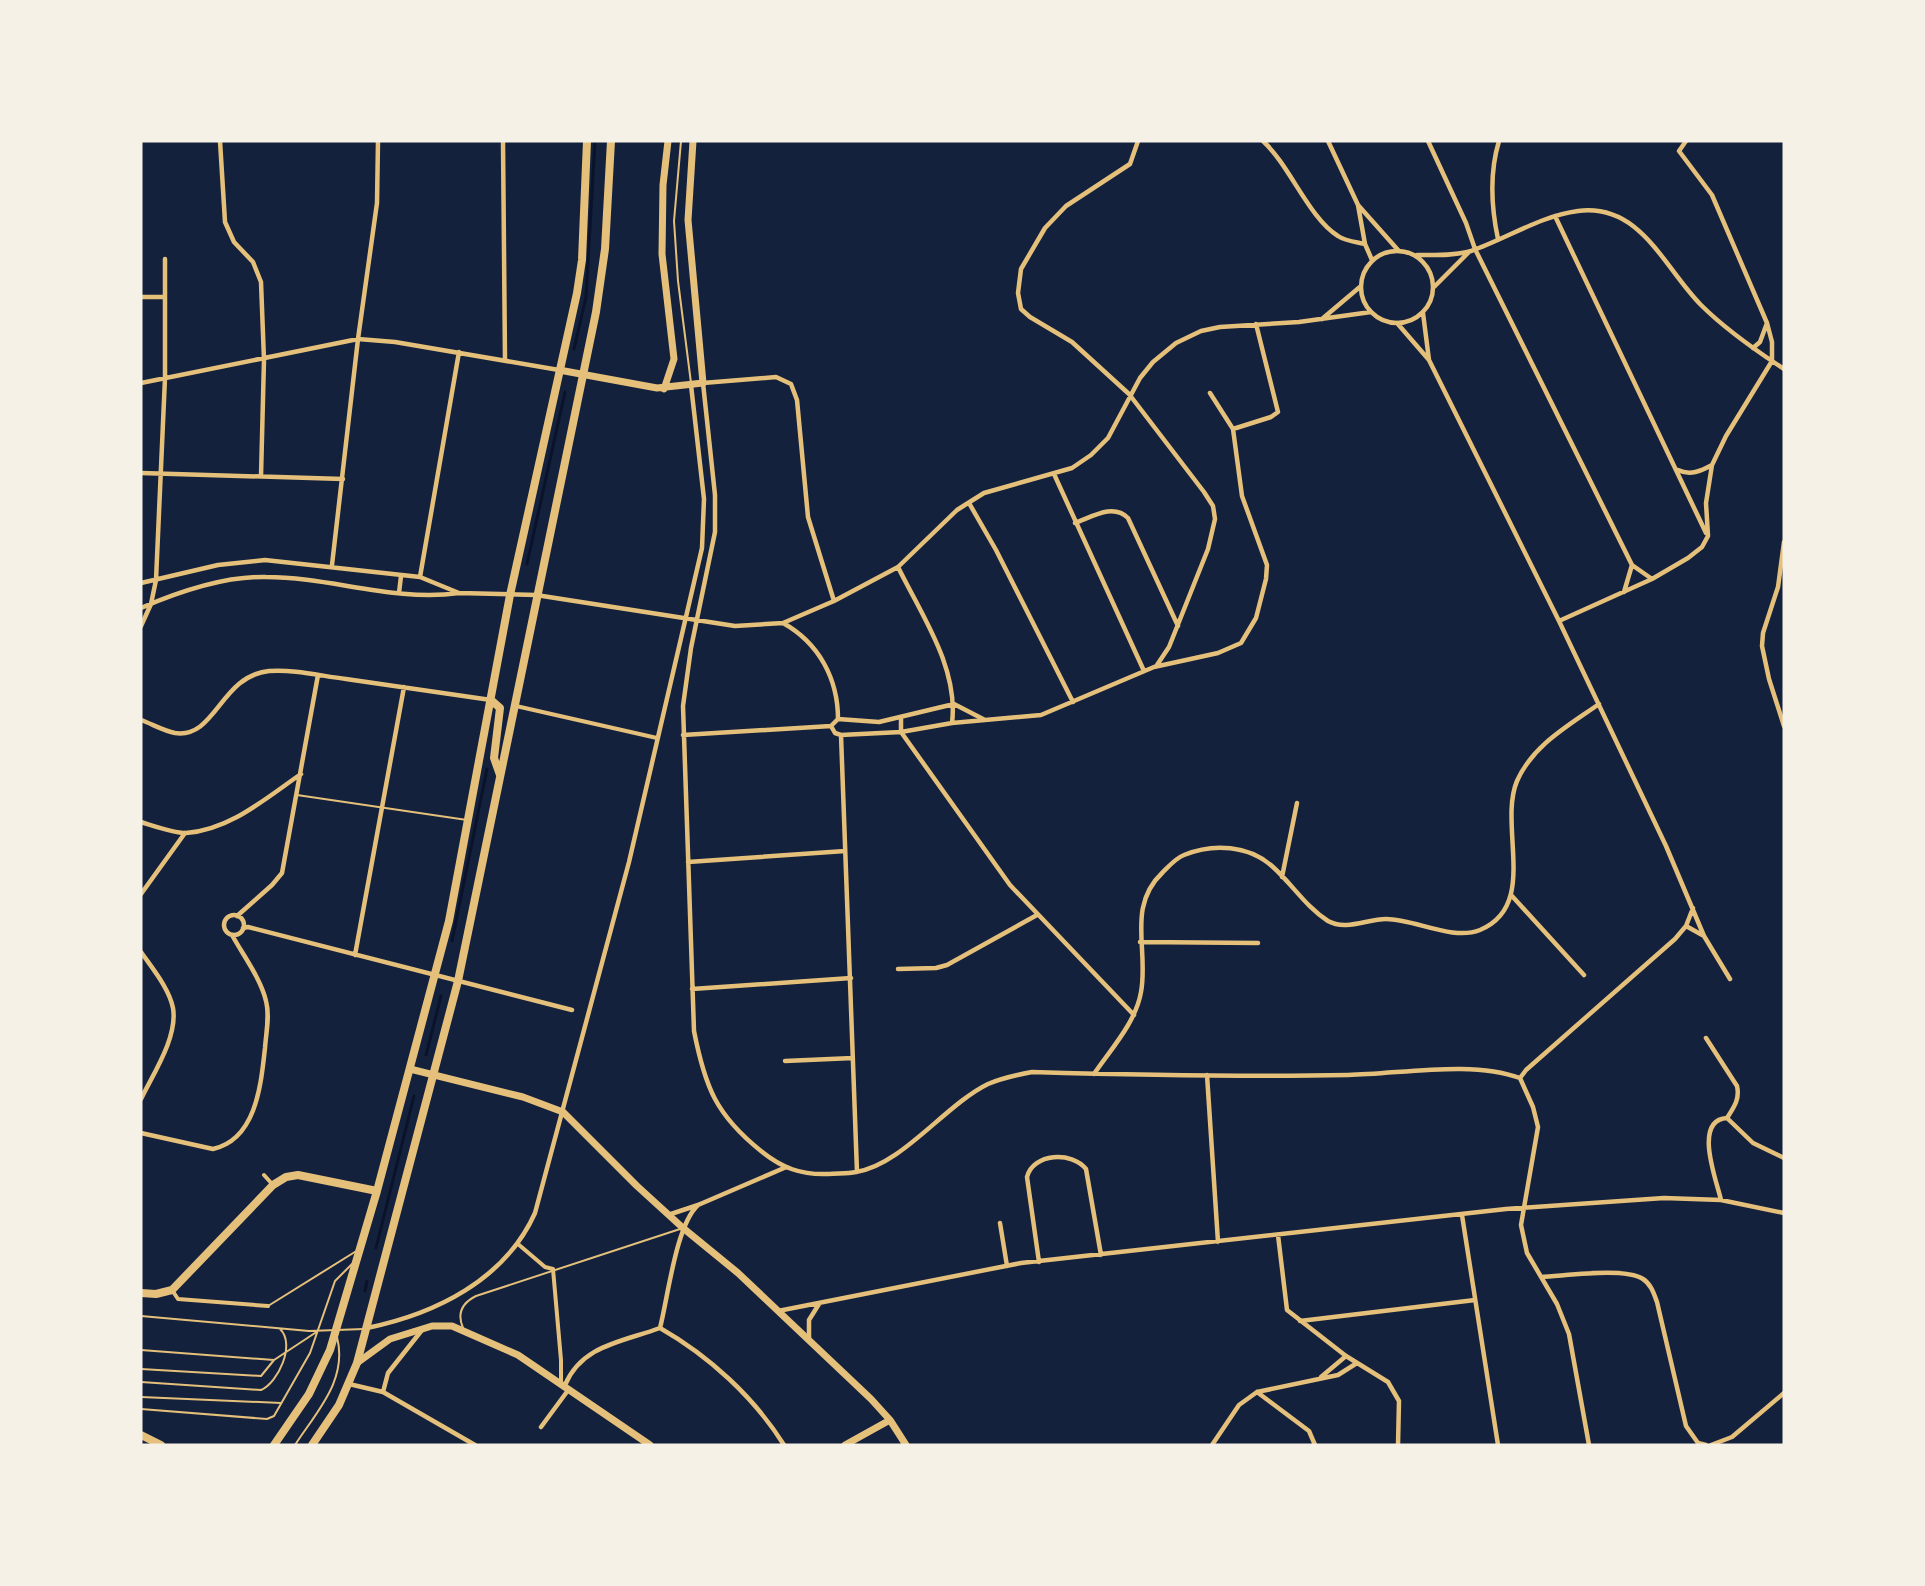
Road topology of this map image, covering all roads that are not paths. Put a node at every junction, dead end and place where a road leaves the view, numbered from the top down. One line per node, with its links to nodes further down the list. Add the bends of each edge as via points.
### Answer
1 (220, 141): 38 (street, via 225,222 234,242 253,262 261,282)
2 (378, 141): 34 (street, via 377,202)
3 (503, 141): 37 (street)
4 (587, 141): 42 (main road, via 582,260)
5 (610, 141): 43 (main road, via 605,249)
6 (669, 141): 48 (main road, via 663,186 662,254 674,359)
7 (681, 141): 47 (lane, via 674,221)
8 (693, 141): 46 (main road, via 688,220)
9 (1138, 141): 50 (street, via 1130,164 1066,206 1045,228 1021,269 1018,293 1021,309 1072,342)
10 (1263, 141): 18 (street, via 1328,228 1340,238)
11 (1328, 141): 15 (street)
12 (1428, 141): 20 (street, via 1466,223)
13 (1499, 141): 17 (street, via 1491,197)
14 (1686, 141): 32 (street, via 1679,151 1712,195)
15 (1358, 205): 18 (street); 19 (street)
16 (1555, 216): 17 (street); 35 (street, via 1579,211 1624,218 1647,237 1700,303); 53 (street)
17 (1498, 239): 20 (street)
18 (1365, 244): 23 (street)
19 (1398, 250): 21 (street); 23 (street)
20 (1473, 250): 21 (street); 25 (street); 64 (street)
21 (1417, 255): 25 (street, via 1430,269)
22 (165, 259): 27 (street)
23 (1372, 260): 24 (street)
24 (1361, 286): 28 (street); 30 (street)
25 (1434, 287): 29 (street)
26 (141, 297): 27 (street)
27 (164, 297): 44 (street)
28 (1371, 312): 30 (street); 31 (street)
29 (1423, 313): 31 (street); 39 (street)
30 (1321, 320): 33 (street)
31 (1397, 323): 39 (street)
32 (1767, 323): 35 (street, via 1760,342); 40 (street)
33 (1256, 324): 50 (street, via 1201,331 1176,343 1153,362); 51 (street, via 1279,408 1276,415)
34 (358, 339): 36 (street); 38 (street); 58 (street)
35 (1753, 348): 40 (street)
36 (459, 352): 37 (street); 67 (street)
37 (505, 359): 42 (street)
38 (264, 360): 44 (street); 57 (street)
39 (1430, 360): 81 (street)
40 (1772, 361): 41 (street); 52 (street)
41 (1784, 369)
42 (559, 370): 43 (main road); 74 (main road)
43 (584, 375): 48 (main road); 75 (main road)
44 (165, 378): 45 (street); 55 (street)
45 (141, 383)
46 (703, 383): 47 (main road); 76 (street, via 777,377 791,384 797,400 808,518); 80 (street, via 715,523)
47 (691, 385): 48 (main road); 79 (street, via 704,516 702,548)
48 (664, 389)
49 (1210, 393): 51 (street)
50 (1129, 394): 56 (street, via 1108,438 1091,456); 84 (street, via 1213,506 1214,532)
51 (1233, 429): 85 (street, via 1242,496 1267,565 1256,618 1241,643 1232,649)
52 (1712, 465): 53 (street, via 1689,473); 61 (street, via 1706,503)
53 (1676, 468): 61 (street)
54 (141, 473): 55 (street)
55 (160, 473): 57 (street); 69 (street)
56 (1054, 474): 59 (street, via 993,490); 60 (street)
57 (261, 476): 58 (street)
58 (343, 479): 63 (street)
59 (969, 503): 65 (street); 90 (street)
60 (1076, 523): 84 (street, via 1107,511 1123,513 1128,518); 86 (street)
61 (1708, 537): 68 (street, via 1697,552)
62 (1784, 542): 100 (street, via 1778,587 1762,646)
63 (332, 565): 66 (street); 69 (street, via 244,561)
64 (1632, 565): 68 (street); 71 (street)
65 (898, 567): 76 (street); 91 (street, via 946,668)
66 (401, 576): 67 (street); 72 (street)
67 (420, 577): 73 (street)
68 (1652, 579): 71 (street)
69 (156, 580): 70 (street); 77 (street)
70 (141, 583)
71 (1624, 592): 81 (street)
72 (399, 593): 73 (street); 77 (street, via 265,576 220,582)
73 (459, 593): 74 (street)
74 (510, 595): 75 (street); 89 (main road)
75 (536, 596): 79 (street); 93 (main road)
76 (834, 601): 82 (street)
77 (151, 604): 78 (street); 83 (street)
78 (141, 608)
79 (686, 619): 80 (street); 104 (street)
80 (697, 621): 82 (street, via 735,626); 102 (street, via 685,686)
81 (1560, 621): 92 (street)
82 (783, 623): 95 (street, via 806,640 824,663 834,686)
83 (141, 626)
84 (1178, 626): 85 (street, via 1161,662)
85 (1154, 667): 86 (street)
86 (1143, 671): 90 (street)
87 (318, 675): 88 (street); 96 (street, via 267,671 251,675 225,695 207,721 193,732 173,733); 105 (street)
88 (404, 687): 89 (street); 109 (street)
89 (491, 700): 106 (main road, via 501,708 494,758); 110 (main road)
90 (1073, 702): 97 (street, via 1041,715)
91 (954, 704): 94 (street); 97 (street); 98 (street)
92 (1599, 704): 117 (street, via 1542,744 1516,783 1511,811); 118 (street)
93 (516, 705): 104 (street); 106 (main road)
94 (901, 717): 95 (street, via 871,722); 101 (street)
95 (838, 719): 99 (street)
96 (141, 720)
97 (985, 720): 98 (street)
98 (952, 723): 101 (street)
99 (831, 726): 102 (street); 103 (street)
100 (1784, 726)
101 (901, 732): 103 (street); 120 (street, via 1010,885)
102 (683, 735): 114 (street)
103 (841, 735): 113 (street)
104 (657, 738): 147 (street, via 629,862)
105 (301, 774): 107 (street); 112 (street, via 235,819)
106 (501, 777): 134 (main road)
107 (297, 795): 109 (lane); 119 (street, via 282,873)
108 (1297, 803): 115 (street)
109 (383, 806): 110 (lane); 128 (street)
110 (470, 820): 130 (main road)
111 (141, 822): 112 (street)
112 (185, 833): 116 (street)
113 (845, 851): 114 (street); 132 (street)
114 (688, 862): 135 (street)
115 (1282, 877): 117 (street, via 1317,913 1331,923 1348,926 1386,919 1465,933 1490,924); 125 (street, via 1258,856 1236,849 1209,847 1181,856 1146,891)
116 (141, 894)
117 (1512, 896): 131 (street)
118 (1693, 908): 121 (street); 124 (street)
119 (237, 915): 122 (street); 123 (street, via 228,917 224,923)
120 (1037, 915): 129 (street, via 947,965); 137 (street)
121 (1686, 926): 124 (street); 145 (street)
122 (243, 928): 123 (street); 128 (street)
123 (232, 935): 149 (street, via 263,991 267,1007 258,1098 249,1119 236,1134 213,1149)
124 (1704, 936): 133 (street)
125 (1140, 942): 126 (street); 137 (street, via 1141,993)
126 (1258, 943)
127 (141, 952): 146 (street, via 169,998 174,1017 166,1046)
128 (355, 955): 130 (street)
129 (898, 969)
130 (435, 975): 134 (street); 141 (main road)
131 (1584, 975)
132 (851, 978): 135 (street); 139 (street)
133 (1730, 979)
134 (458, 981): 136 (street); 143 (main road)
135 (692, 989): 151 (street, via 694,1031 702,1072 718,1107 742,1136)
136 (572, 1010)
137 (1134, 1015): 142 (street)
138 (1706, 1038): 148 (street, via 1737,1086 1736,1104)
139 (853, 1058): 140 (street); 152 (street)
140 (785, 1061)
141 (410, 1069): 143 (main road); 155 (main road)
142 (1094, 1074): 144 (street); 152 (street, via 1032,1072 987,1085 912,1143 879,1164)
143 (433, 1075): 147 (main road, via 523,1097); 185 (main road)
144 (1207, 1075): 145 (street, via 1346,1075 1478,1068); 165 (street)
145 (1520, 1078): 158 (street, via 1538,1127)
146 (141, 1099)
147 (563, 1112): 160 (main road); 166 (street, via 535,1214)
148 (1727, 1118): 150 (street, via 1753,1143); 156 (street, via 1712,1124 1708,1139)
149 (141, 1133)
150 (1784, 1158)
151 (784, 1168): 152 (street, via 818,1174); 157 (street)
152 (857, 1172)
153 (264, 1175): 154 (street)
154 (273, 1185): 155 (main road, via 298,1175); 174 (main road)
155 (377, 1191): 167 (main road)
156 (1721, 1200): 158 (street, via 1664,1198); 159 (street)
157 (698, 1205): 160 (street); 163 (street)
158 (1524, 1209): 161 (street); 173 (street, via 1521,1225 1527,1253)
159 (1784, 1213)
160 (668, 1215): 163 (main road)
161 (1462, 1215): 164 (street); 176 (street)
162 (1000, 1223): 171 (street)
163 (683, 1228): 172 (lane); 179 (main road); 183 (street)
164 (1278, 1236): 165 (street); 181 (street, via 1287,1310)
165 (1218, 1242): 168 (street)
166 (518, 1244): 172 (street, via 545,1267); 185 (street, via 480,1280 448,1301)
167 (360, 1249): 169 (main road); 178 (lane)
168 (1101, 1255): 170 (street); 170 (street, via 1086,1169 1080,1161 1061,1157 1036,1162 1027,1177)
169 (357, 1260): 186 (lane, via 335,1281); 187 (main road)
170 (1039, 1262): 171 (street)
171 (1007, 1266): 177 (street)
172 (553, 1269): 188 (lane, via 466,1301 460,1313); 200 (street)
173 (1541, 1277): 223 (street, via 1569,1334); 224 (street, via 1620,1274 1644,1279 1657,1302 1686,1426 1698,1443)
174 (172, 1290): 175 (main road); 178 (street, via 178,1299)
175 (141, 1293)
176 (1475, 1300): 181 (street); 222 (street)
177 (819, 1304): 179 (street); 189 (street, via 809,1320)
178 (268, 1306)
179 (778, 1311): 189 (main road)
180 (141, 1316): 184 (lane)
181 (1300, 1321): 192 (street)
182 (424, 1328): 188 (main road, via 442,1325); 195 (main road, via 390,1339); 201 (street, via 388,1373)
183 (660, 1328): 200 (street, via 590,1354 577,1362); 216 (street, via 731,1382)
184 (280, 1329): 186 (lane); 191 (lane, via 287,1338)
185 (367, 1329): 187 (lane); 195 (main road)
186 (318, 1331): 187 (lane); 191 (lane); 205 (lane)
187 (336, 1331): 211 (main road, via 317,1379); 212 (lane, via 341,1352 337,1377)
188 (465, 1331): 200 (main road, via 518,1355)
189 (809, 1341): 207 (main road)
190 (141, 1350): 193 (lane)
191 (287, 1352): 193 (lane); 198 (lane, via 270,1384 261,1390)
192 (1346, 1356): 194 (street); 197 (street)
193 (274, 1360): 196 (lane, via 261,1376)
194 (1357, 1362): 197 (street, via 1338,1375); 221 (street, via 1388,1382 1395,1392 1399,1401)
195 (357, 1363): 199 (main road)
196 (141, 1369)
197 (1319, 1378): 202 (street)
198 (141, 1382)
199 (349, 1384): 201 (street); 213 (main road)
200 (565, 1385): 208 (street); 215 (main road)
201 (383, 1392): 214 (street)
202 (1257, 1392): 219 (street, via 1239,1405); 220 (street, via 1310,1431)
203 (1784, 1393): 225 (street, via 1732,1437)
204 (141, 1397): 205 (lane)
205 (281, 1403): 206 (lane, via 274,1416 267,1419)
206 (141, 1409)
207 (890, 1420): 217 (main road); 218 (main road)
208 (541, 1427)
209 (141, 1435): 210 (main road)
210 (161, 1445)
211 (274, 1445)
212 (295, 1445)
213 (312, 1445)
214 (475, 1445)
215 (650, 1445)
216 (784, 1445)
217 (845, 1445)
218 (906, 1445)
219 (1212, 1445)
220 (1315, 1445)
221 (1398, 1445)
222 (1498, 1445)
223 (1589, 1445)
224 (1706, 1445)
225 (1711, 1445)

